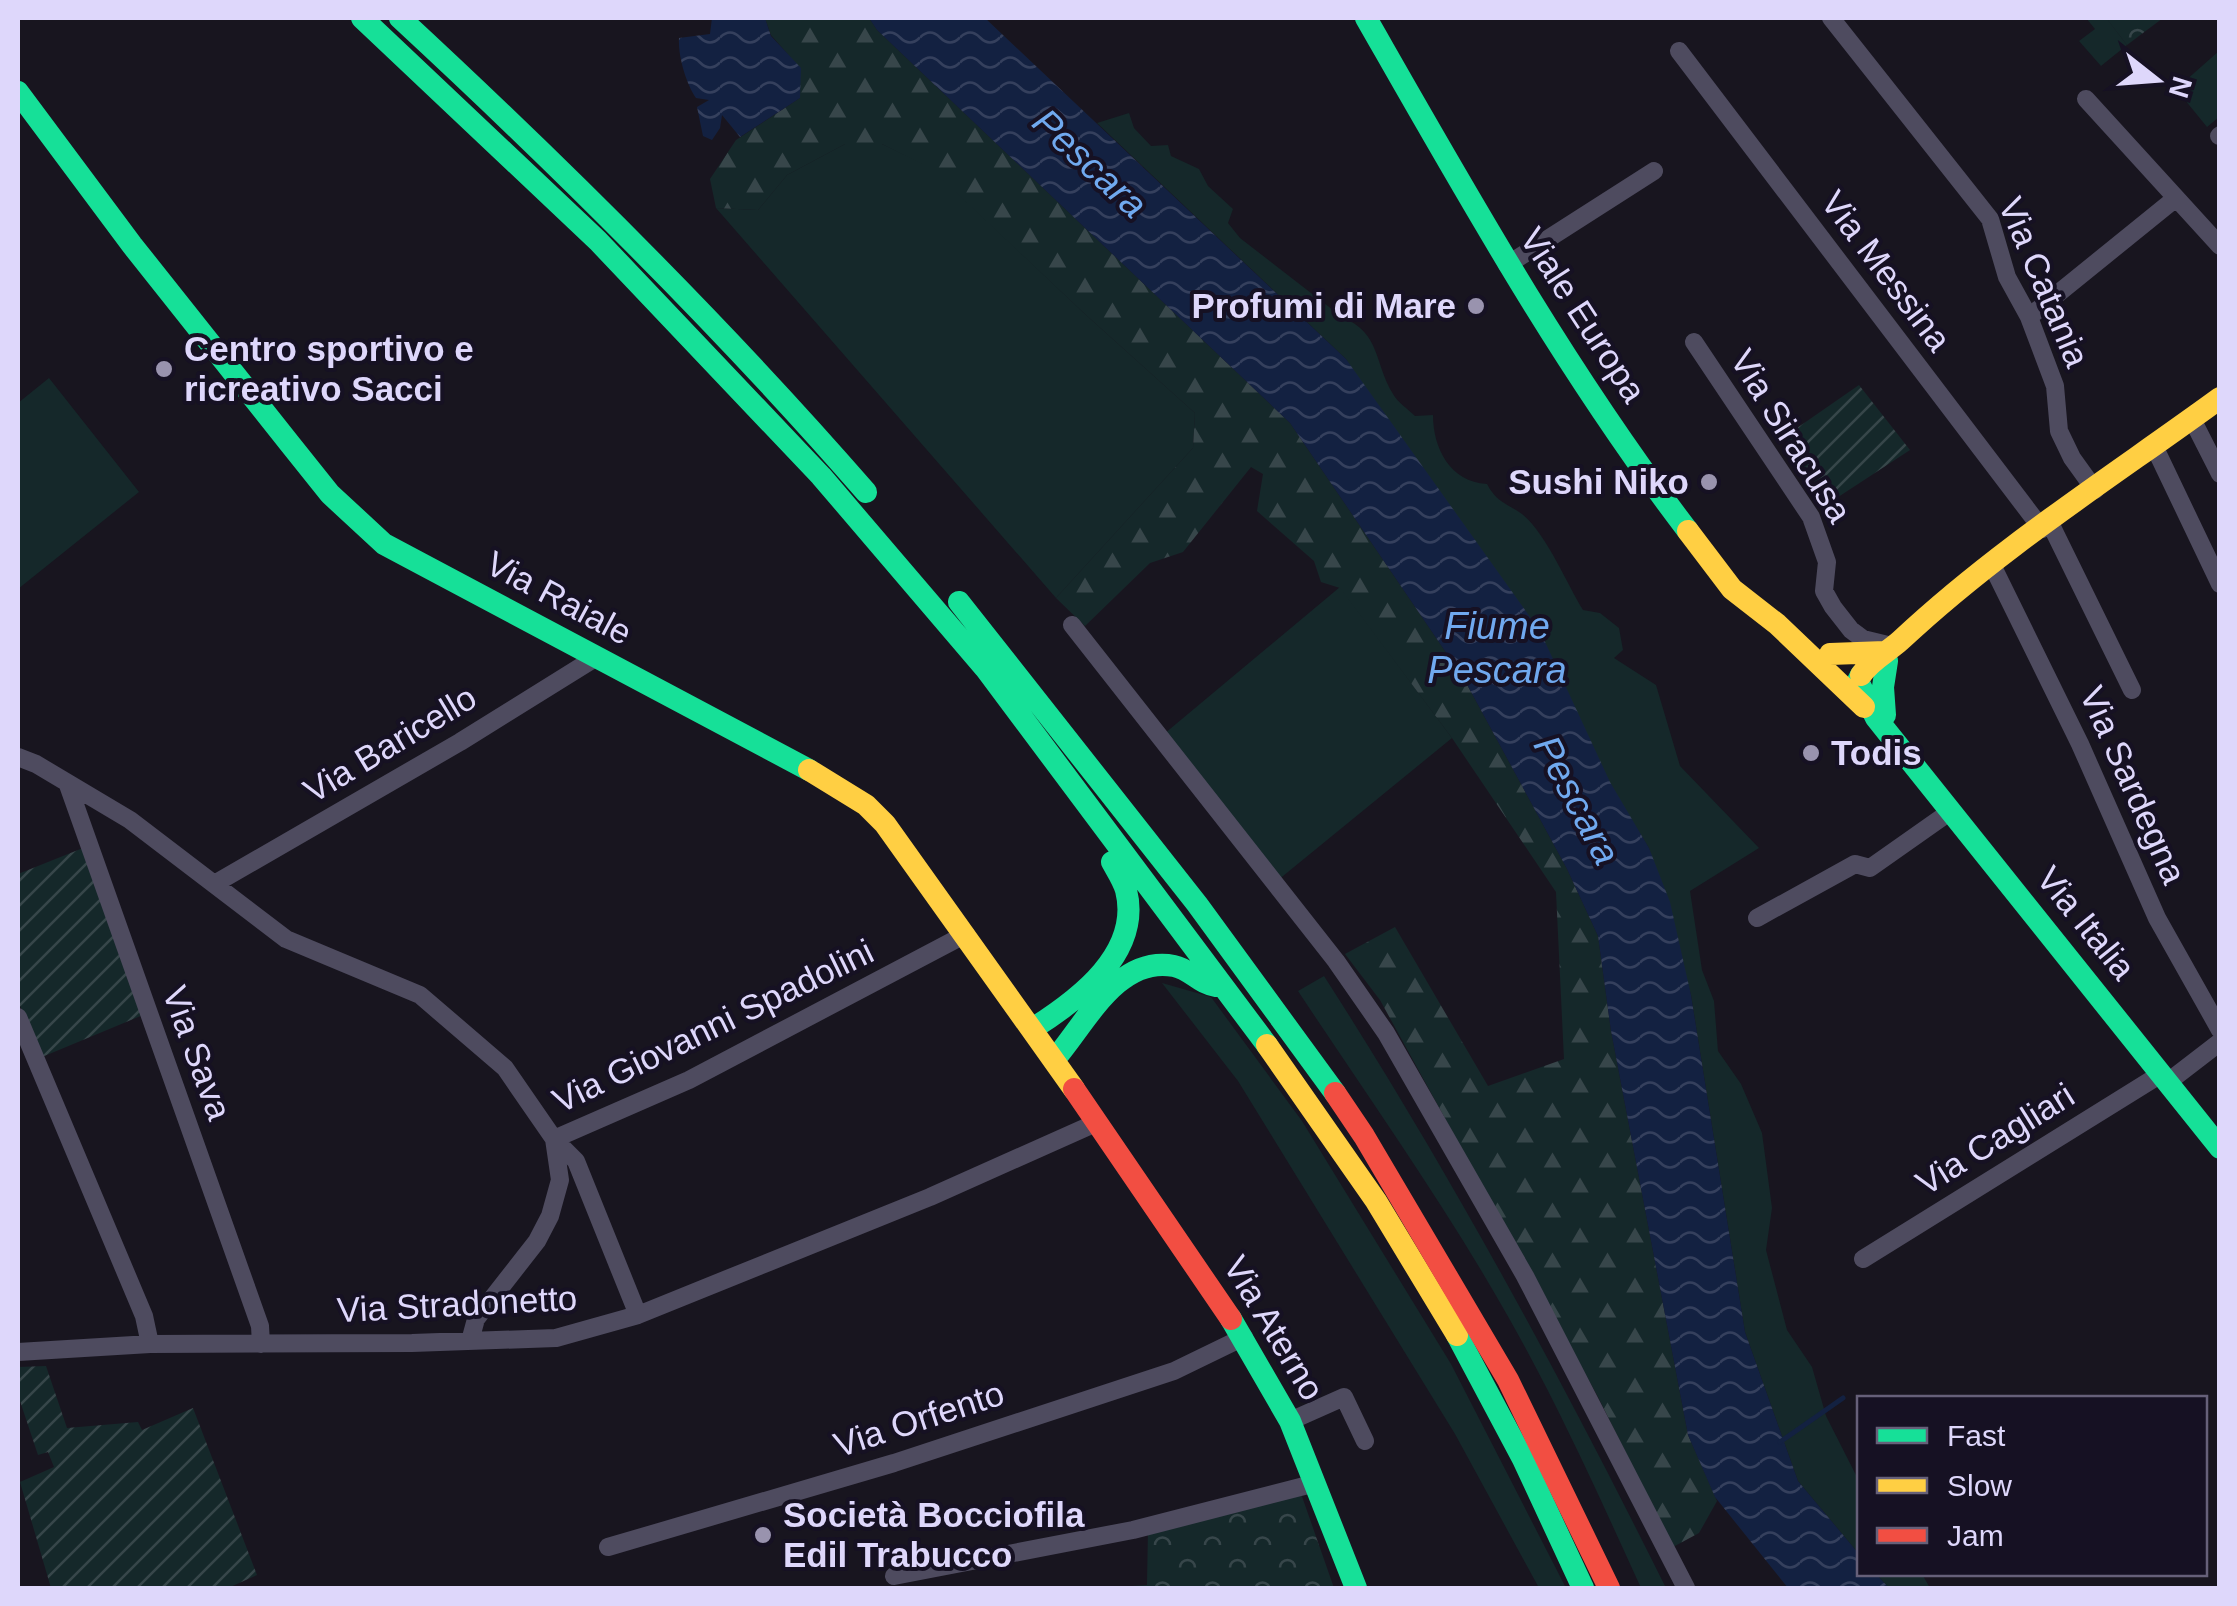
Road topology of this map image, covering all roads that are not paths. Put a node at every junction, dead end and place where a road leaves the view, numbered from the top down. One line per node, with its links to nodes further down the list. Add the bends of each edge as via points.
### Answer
1 (362, 18): 35 (main road, via 500,141 794,443 966,644)
2 (400, 18): 19 (main road, via 673,278)
3 (1366, 18): 11 (main road, Viale Europa)
4 (1831, 18): 12 (street, Via Catania, via 1990,219 2007,277)
5 (1679, 51): 20 (street, Via Messina)
6 (18, 92): 28 (main road, Via Raiale, via 174,302 358,522 384,544)
7 (2086, 99): 9 (street)
8 (1654, 171): 11 (street)
9 (2176, 198): 10 (street); 12 (street)
10 (2220, 246)
11 (1507, 265): 24 (main road, Viale Europa, via 1671,508 1732,589)
12 (2029, 316): 18 (street, Via Catania, via 2055,386 2058,430)
13 (1694, 342): 26 (street, Via Siracusa, via 1811,517 1828,562 1824,591 1833,607 1851,630)
14 (2220, 398): 15 (main road)
15 (2192, 419): 16 (main road); 17 (street)
16 (2154, 448): 18 (main road); 23 (street)
17 (2220, 474)
18 (2094, 490): 20 (main road)
19 (878, 506)
20 (2046, 526): 21 (main road); 30 (street, Via Messina)
21 (1992, 565): 26 (main road); 42 (street, Via Sardegna, via 2158,918)
22 (940, 579): 65 (main road, via 1197,904 1364,1136 1508,1380)
23 (2220, 584)
24 (1777, 624): 27 (main road, Viale Europa); 29 (main road, Viale Europa)
25 (1072, 625): 66 (street, via 1386,1032 1525,1276)
26 (1888, 653): 27 (main road); 29 (main road); 31 (main road)
27 (1830, 654): 29 (main road, Viale Europa)
28 (595, 658): 36 (street, Via Baricello); 38 (main road, Via Raiale, via 866,805)
29 (1847, 680): 31 (main road, Viale Europa)
30 (2132, 690)
31 (1878, 714): 34 (main road, Via Italia)
32 (18, 758): 33 (street)
33 (68, 785): 36 (street, via 130,820); 56 (street, Via Sava)
34 (1951, 811): 37 (street, via 1870,868 1855,864); 45 (main road, Via Italia)
35 (1110, 839): 39 (main road); 41 (main road, via 1109,858 1128,892 1118,952 1082,997)
36 (216, 883): 47 (street, via 286,939 420,995 505,1068)
37 (1757, 918)
38 (966, 934): 41 (main road, Via Raiale); 47 (street, Via Giovanni Spadolini, via 690,1080)
39 (1222, 987): 44 (main road, via 1206,986 1194,972 1172,966 1141,968 1104,996); 64 (main road, via 1406,1248 1493,1400)
40 (18, 1017): 55 (street)
41 (1032, 1029): 44 (main road, Via Raiale)
42 (2220, 1030)
43 (2220, 1042): 45 (street)
44 (1054, 1060): 46 (main road, Via Raiale)
45 (2164, 1078): 48 (main road, Via Italia); 51 (street, Via Cagliari)
46 (1098, 1122): 52 (street, Via Stradonetto); 53 (main road, Via Aterno)
47 (554, 1139): 49 (street, Via Giovanni Spadolini, via 576,1161); 50 (street)
48 (2220, 1148)
49 (588, 1190): 50 (street); 52 (street, Via Giovanni Spadolini)
50 (556, 1193): 54 (street, via 538,1242 476,1319)
51 (1863, 1258)
52 (638, 1315): 54 (street, Via Stradonetto, via 556,1338)
53 (1244, 1337): 58 (main road, Via Aterno); 61 (street, Via Orfento, via 1174,1371)
54 (470, 1341): 56 (street, Via Stradonetto)
55 (150, 1344): 56 (street, Via Stradonetto); 57 (street, Via Stradonetto)
56 (261, 1344)
57 (18, 1352)
58 (1290, 1421): 59 (street, via 1344,1397); 60 (main road, Via Aterno)
59 (1365, 1441)
60 (1316, 1483): 62 (street, via 1133,1530); 63 (main road, Via Aterno)
61 (608, 1547)
62 (894, 1576)
63 (1356, 1588)
64 (1583, 1588)
65 (1609, 1588)
66 (1686, 1588)

